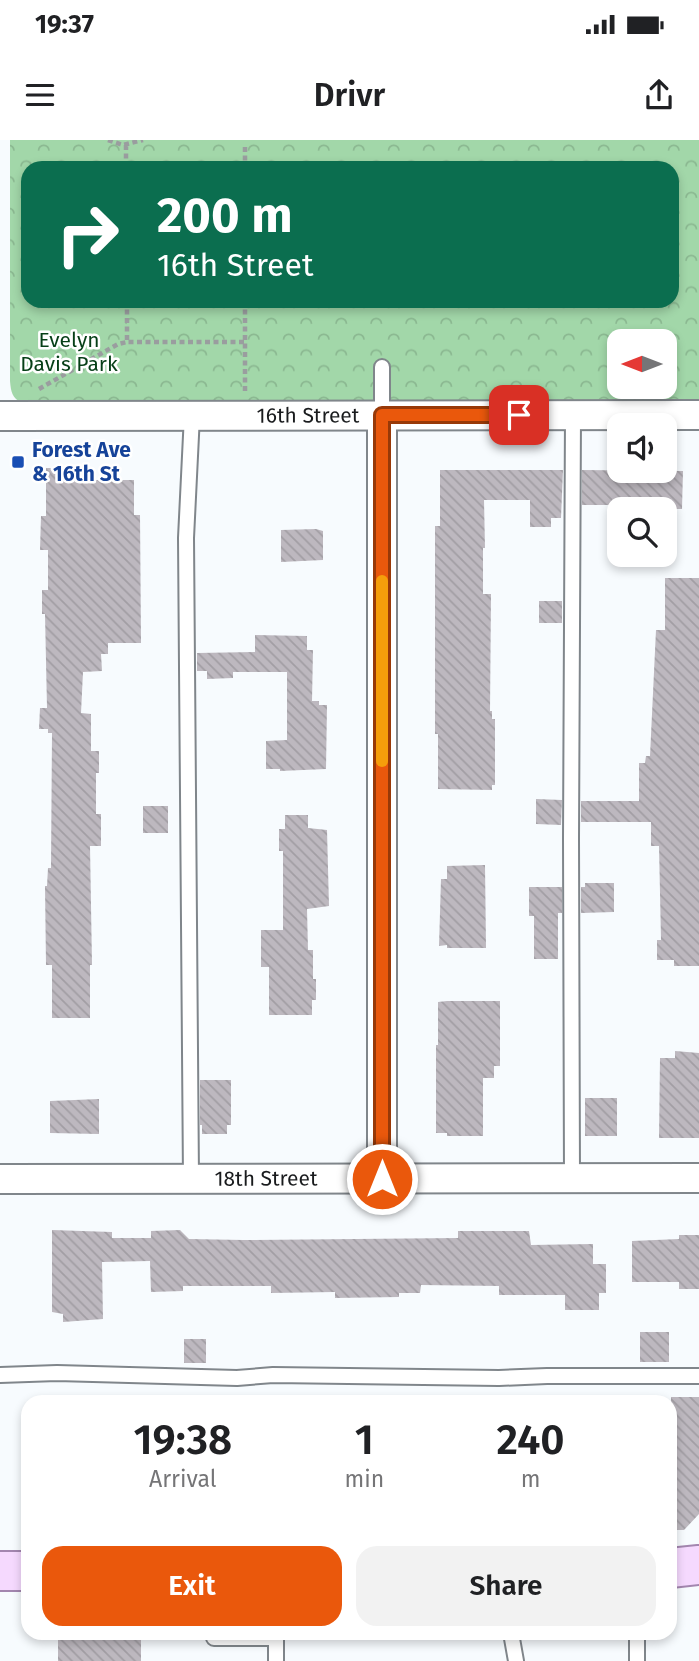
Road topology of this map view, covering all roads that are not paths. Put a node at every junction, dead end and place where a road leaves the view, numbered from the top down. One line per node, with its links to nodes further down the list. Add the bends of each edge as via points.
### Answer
1 (382, 367): 3 (lane)
2 (192, 415): 3 (street, 16th Street); 6 (street, 16th Street); 10 (lane, via 186,538)
3 (382, 415): 4 (street, 16th Street); 11 (street)
4 (573, 415): 5 (street, 16th Street); 7 (lane)
5 (699, 415)
6 (0, 416)
7 (572, 1178): 8 (street, 18th Street); 11 (street, 18th Street)
8 (699, 1178)
9 (0, 1179): 10 (street, 18th Street)
10 (191, 1179): 11 (street, 18th Street)
11 (382, 1179)
12 (0, 1375): 13 (lane)
13 (699, 1376)
14 (699, 1565): 15 (main road)
15 (677, 1567)
16 (0, 1571): 17 (main road)
17 (21, 1571)
18 (276, 1640): 21 (lane)
19 (512, 1640): 22 (lane)
20 (637, 1640): 23 (lane)
21 (276, 1661)
22 (516, 1661)
23 (637, 1661)

